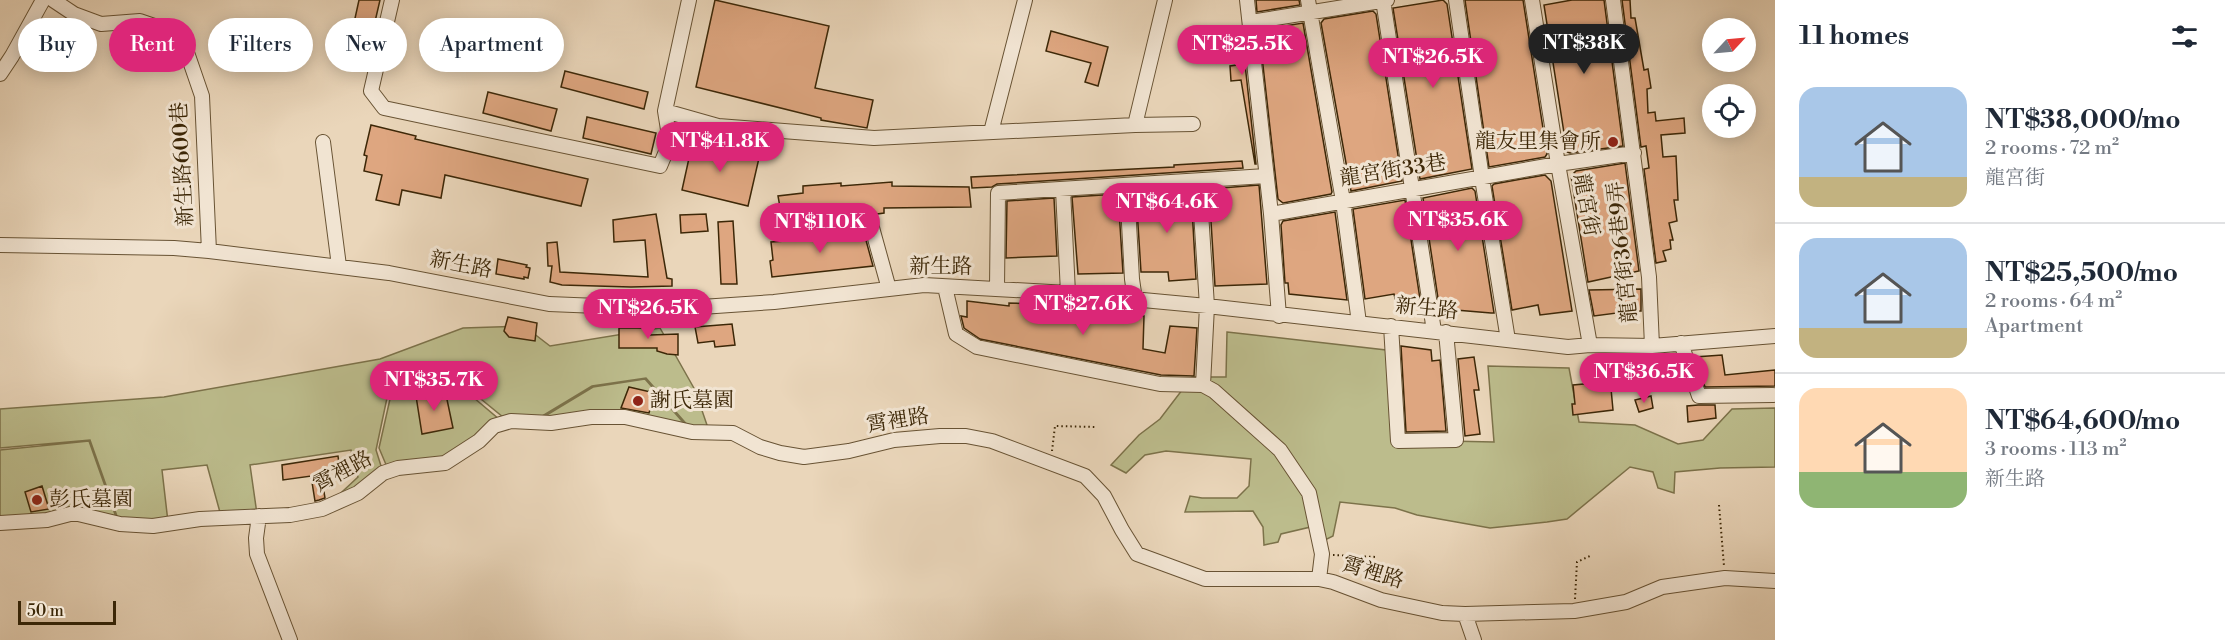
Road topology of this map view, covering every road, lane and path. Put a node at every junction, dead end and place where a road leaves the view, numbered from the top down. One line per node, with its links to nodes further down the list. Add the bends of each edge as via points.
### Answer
1 (43, 0): 14 (street)
2 (53, 0): 32 (street, 新生路600巷, via 74,14 101,24 140,21 181,34 202,96)
3 (392, 0): 15 (street, via 371,91 384,108 660,166 670,142)
4 (689, 0): 15 (street)
5 (1025, 0): 18 (street)
6 (1165, 0): 17 (street)
7 (1247, 0): 13 (street)
8 (1385, 0): 12 (street); 27 (street)
9 (1456, 0): 23 (street)
10 (1532, 0): 21 (street, 龍宮街)
11 (1613, 0): 20 (street, 龍宮街36巷9弄)
12 (1309, 6): 13 (street); 28 (street)
13 (1251, 22): 22 (street)
14 (0, 74)
15 (665, 111): 18 (street, via 718,126 874,138)
16 (1192, 124): 17 (street)
17 (1135, 125): 18 (street)
18 (991, 132)
19 (323, 142): 33 (street)
20 (1634, 153): 21 (street, 龍宮街33巷); 48 (street, 龍宮街36巷9弄, via 1649,278)
21 (1558, 165): 23 (street, 龍宮街33巷); 47 (street, 龍宮街)
22 (1266, 176): 24 (street); 29 (street)
23 (1482, 177): 27 (street, 龍宮街33巷); 45 (street)
24 (1199, 181): 25 (street); 39 (street)
25 (1127, 186): 26 (street); 38 (street)
26 (1064, 190): 35 (street, via 998,193); 37 (street)
27 (1413, 190): 28 (street, 龍宮街33巷); 43 (street)
28 (1343, 201): 29 (street, 龍宮街33巷); 41 (street)
29 (1271, 214): 40 (street)
30 (783, 230): 36 (street, via 872,224)
31 (0, 245): 32 (street, 新生路)
32 (209, 251): 33 (street, 新生路)
33 (339, 266): 36 (street, 新生路, via 549,304 672,309)
34 (945, 287): 35 (street, 新生路); 36 (street, 新生路); 49 (street, via 956,334 977,347 1160,384)
35 (997, 288): 37 (street, 新生路)
36 (889, 289)
37 (1068, 293): 38 (street, 新生路)
38 (1135, 300): 39 (street, 新生路)
39 (1207, 306): 40 (street, 新生路); 49 (street)
40 (1279, 316): 41 (street, 新生路)
41 (1359, 323): 42 (street, 新生路)
42 (1391, 326): 43 (street, 新生路); 43 (street, via 1398,441 1456,440)
43 (1440, 331): 45 (street, 新生路)
44 (1775, 336): 46 (street, 新生路)
45 (1508, 340): 47 (street, 新生路, via 1568,347)
46 (1680, 343): 48 (street, 新生路); 50 (street, via 1699,396)
47 (1590, 345): 48 (street, 新生路)
48 (1652, 346)
49 (1203, 385): 56 (street, via 1280,450 1309,493)
50 (1773, 395)
51 (1096, 427): 52 (path, via 1055,426)
52 (1051, 463): 54 (street, 霄裡路, via 992,441 966,436 894,440 804,458 760,447 733,433 692,432 625,417 551,423 511,421 494,426 445,463 383,473 358,493 322,509); 60 (street, 霄裡路, via 1085,476 1104,496 1137,554 1205,579)
53 (1719, 505): 59 (path)
54 (259, 516): 55 (street, 霄裡路, via 153,526 120,524 74,513 47,520); 64 (street, via 257,555)
55 (0, 523)
56 (1322, 554): 58 (path); 60 (street)
57 (1592, 555): 62 (path, via 1577,562)
58 (1377, 557)
59 (1725, 578): 61 (street, 霄裡路); 62 (street, 霄裡路, via 1662,587 1626,602)
60 (1319, 579): 63 (street, 霄裡路, via 1381,600)
61 (1775, 581)
62 (1574, 611): 63 (street, 霄裡路)
63 (1466, 614): 65 (street)
64 (290, 640)
65 (1473, 640)

